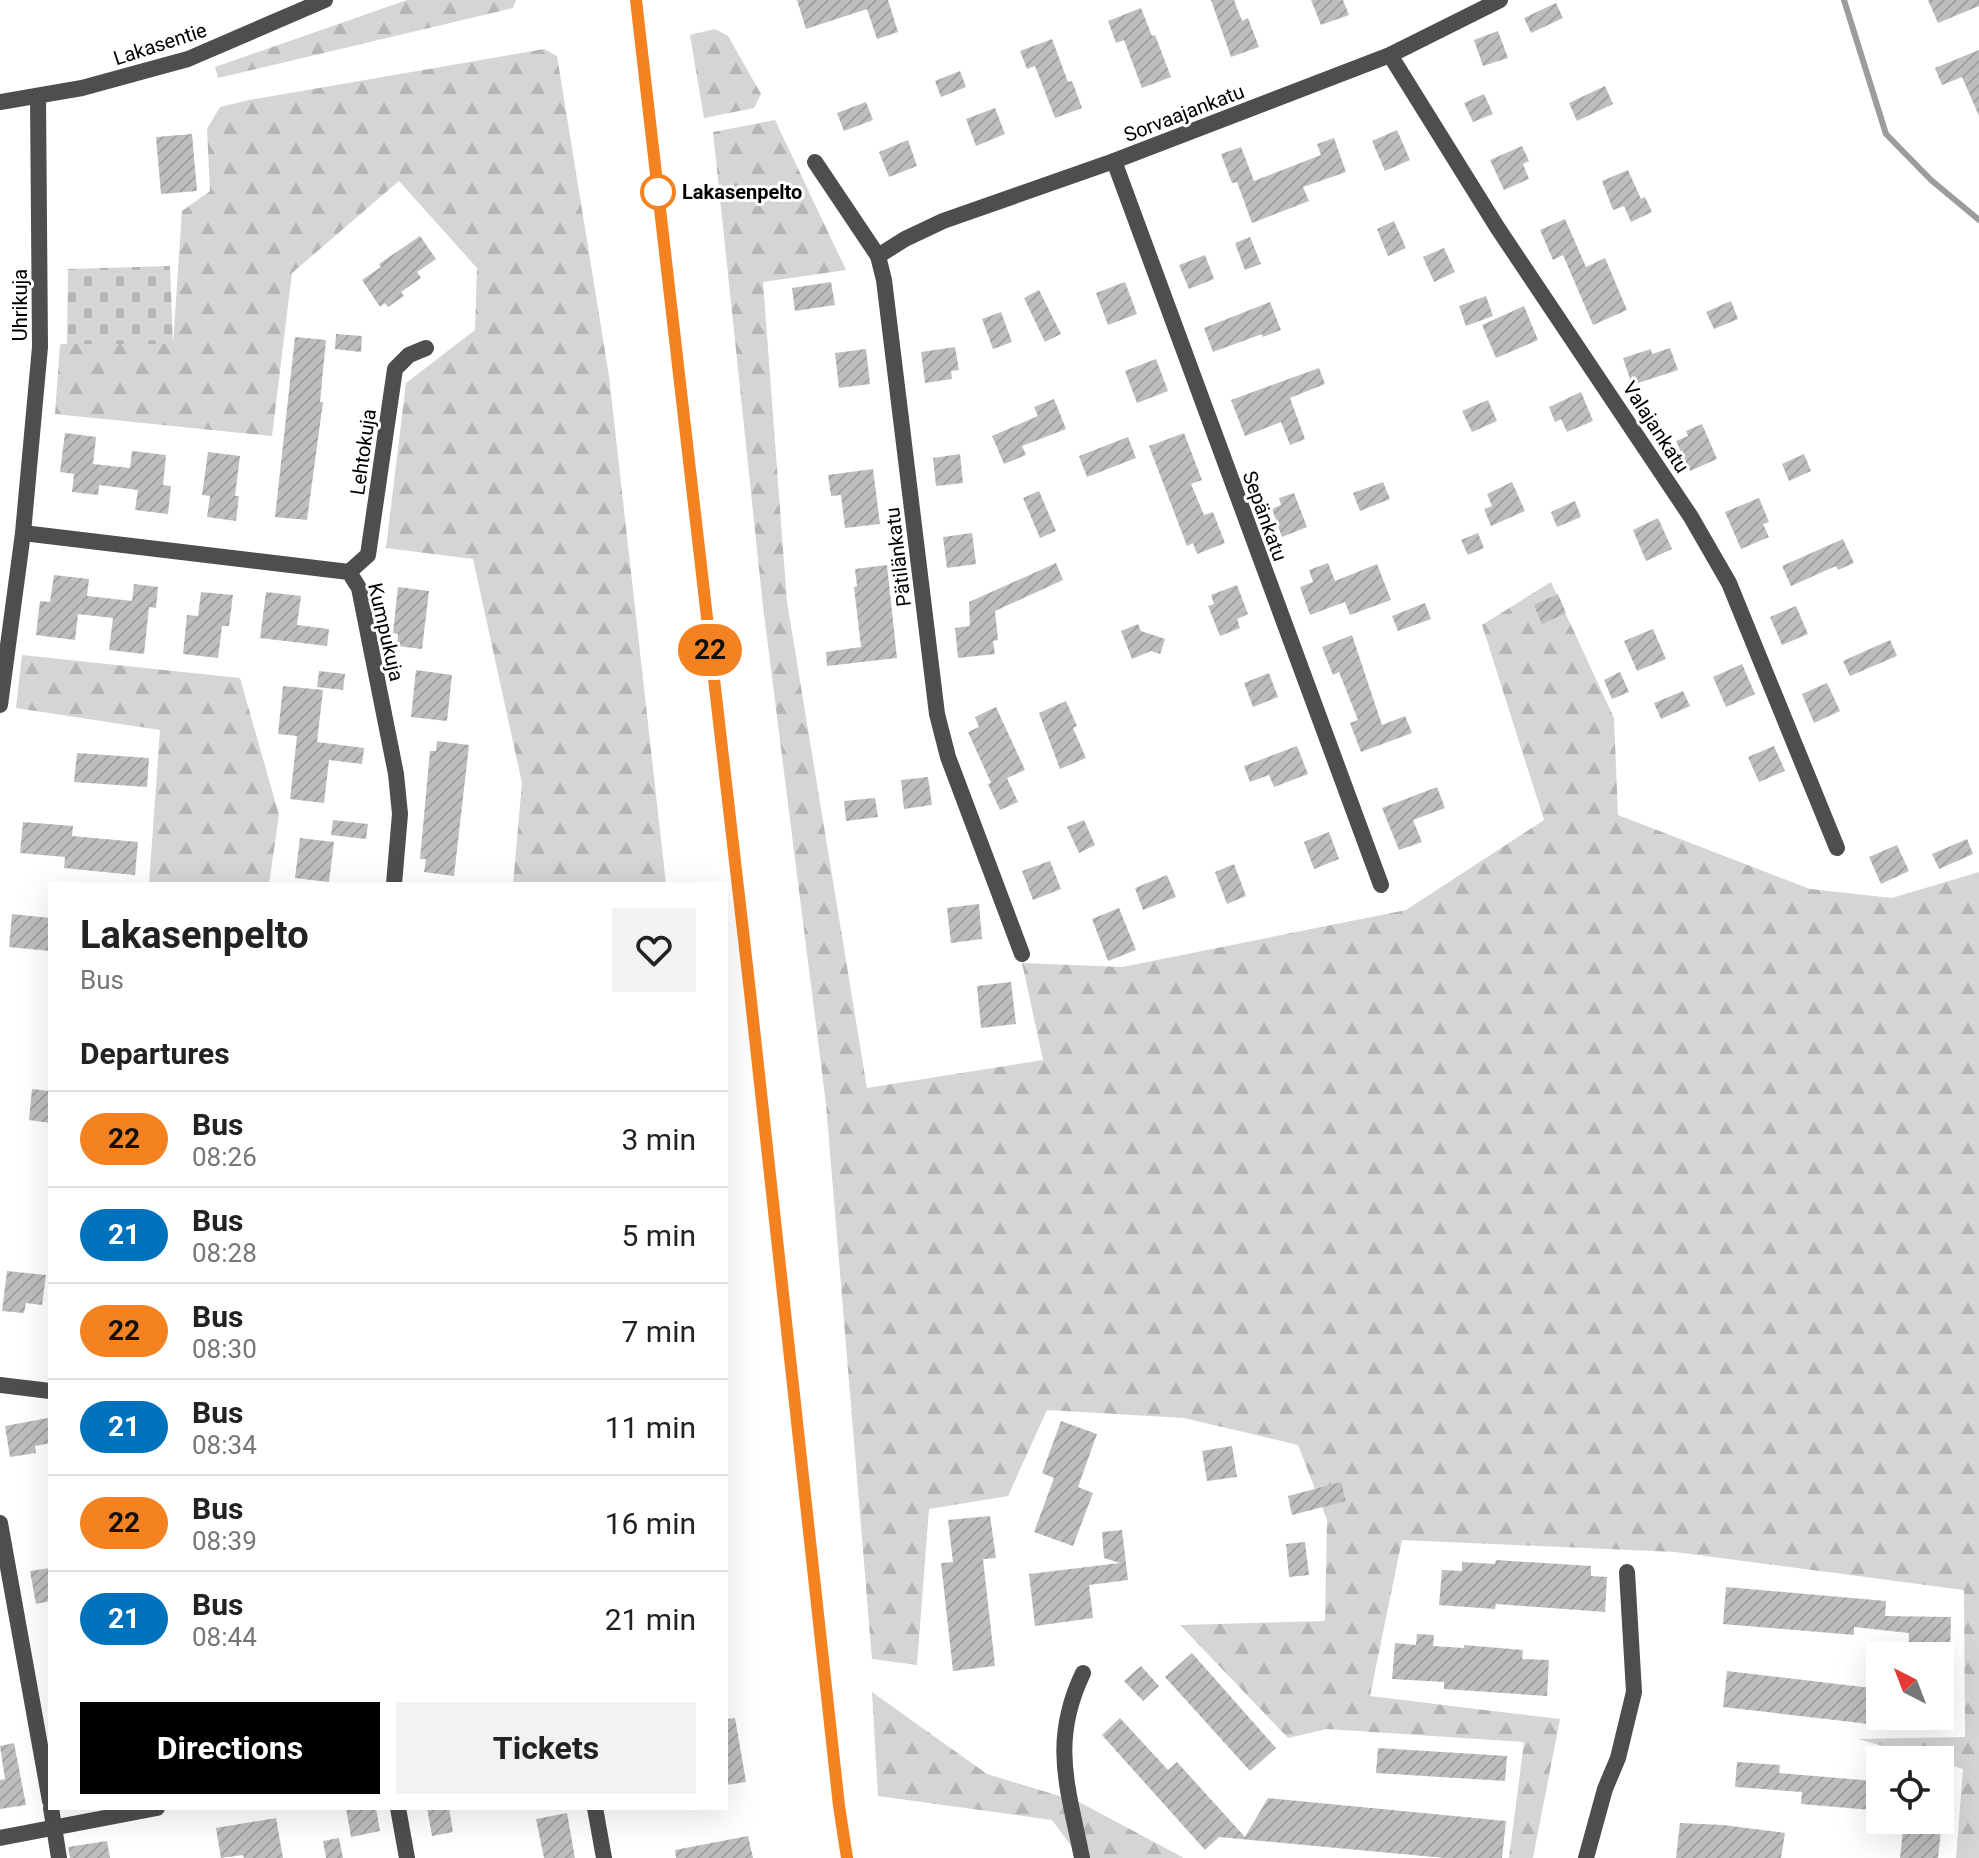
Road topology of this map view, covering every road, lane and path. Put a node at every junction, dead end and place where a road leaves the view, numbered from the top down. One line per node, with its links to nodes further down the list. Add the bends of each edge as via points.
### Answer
1 (325, 0): 5 (street, Lakasentie, via 188,59)
2 (636, 0): 33 (main road)
3 (1500, 0): 4 (street, Sorvaajankatu)
4 (1390, 55): 7 (street, Sorvaajankatu); 14 (street, Valajankatu, via 1729,583)
5 (38, 96): 6 (street, Lakasentie); 11 (street, Uhrikuja, via 40,347)
6 (0, 102)
7 (1114, 161): 9 (street, Sorvaajankatu, via 943,221); 16 (street, Sepänkatu)
8 (815, 162): 9 (street, Pätilänkatu)
9 (878, 256): 17 (street, Pätilänkatu, via 937,714)
10 (426, 348): 12 (street, Lehtokuja, via 395,369 368,555)
11 (23, 533): 12 (street, Kumpukuja); 13 (street, Uhrikuja)
12 (349, 572): 15 (street, Kumpukuja, via 359,588 396,774 400,814)
13 (0, 705)
14 (1837, 848)
15 (394, 882)
16 (1381, 885)
17 (1022, 954)
18 (0, 1385): 19 (street)
19 (48, 1391)
20 (0, 1523): 23 (street)
21 (1627, 1572): 35 (street, via 1634,1692)
22 (1083, 1673): 34 (street, via 1066,1715 1063,1748)
23 (48, 1790)
24 (51, 1810): 28 (street)
25 (146, 1810): 28 (street)
26 (398, 1810): 31 (street)
27 (595, 1810): 32 (street)
28 (53, 1829): 29 (street); 30 (street)
29 (0, 1838)
30 (59, 1858)
31 (407, 1858)
32 (604, 1858)
33 (847, 1858)
34 (1082, 1858)
35 (1586, 1858)

